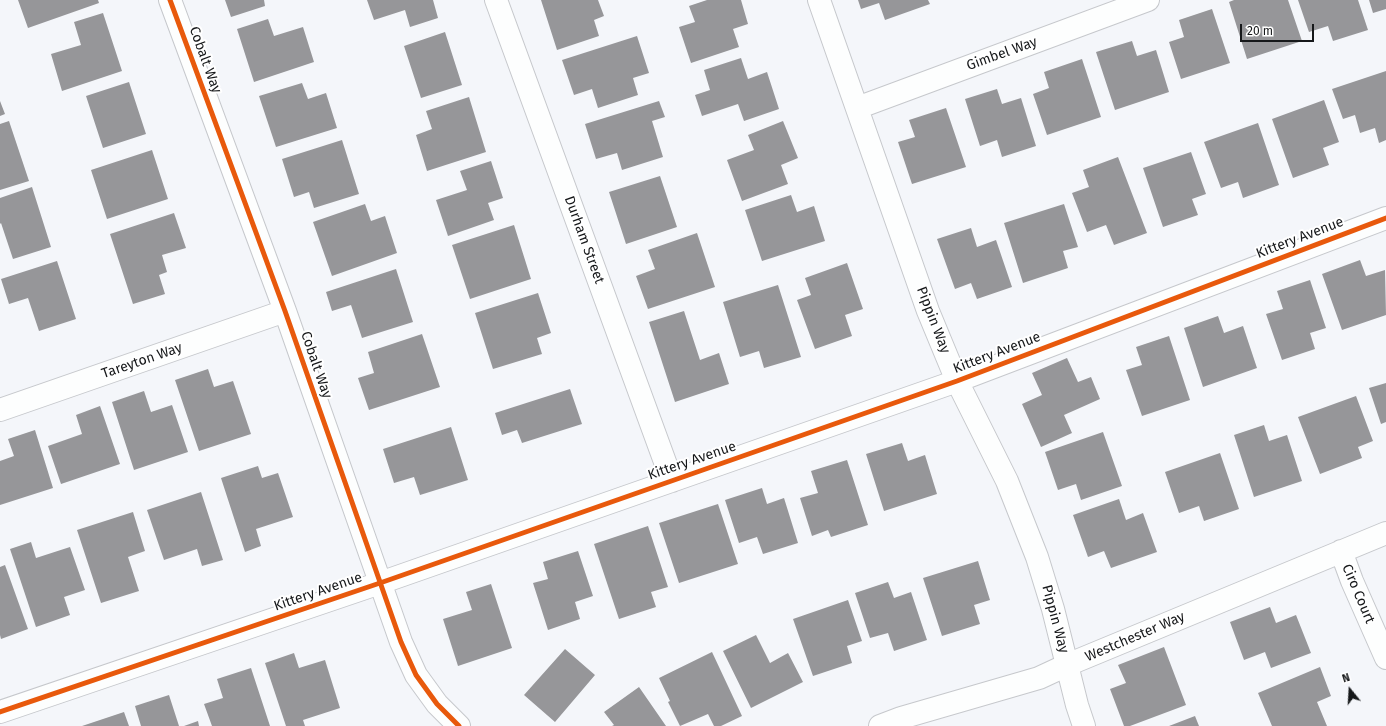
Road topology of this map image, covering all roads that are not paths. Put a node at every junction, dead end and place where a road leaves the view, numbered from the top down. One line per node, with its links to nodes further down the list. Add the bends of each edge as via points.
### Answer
1 (170, 0): 7 (street, Cobalt Way)
2 (496, 0): 10 (street, Durham Street)
3 (819, 0): 5 (street, Pippin Way)
4 (1148, 0): 5 (street, Gimbel Way)
5 (857, 108): 8 (street, Pippin Way, via 928,311)
6 (1386, 218): 8 (street, Kittery Avenue)
7 (285, 311): 9 (street, Tareyton Way); 13 (street, Cobalt Way)
8 (957, 381): 10 (street, Kittery Avenue); 15 (street, Pippin Way, via 1007,481 1037,557 1054,609)
9 (1, 408)
10 (672, 481): 13 (street, Kittery Avenue)
11 (1386, 533): 12 (street, Westchester Way)
12 (1341, 551): 14 (street, Ciro Court); 15 (street, Westchester Way)
13 (380, 583): 16 (street, Kittery Avenue); 17 (street, Cobalt Way, via 416,675 437,704)
14 (1386, 658)
15 (1067, 665): 18 (street, Westchester Way, via 1039,678); 19 (street, Pippin Way)
16 (0, 712)
17 (459, 726)
18 (880, 726)
19 (1084, 726)

